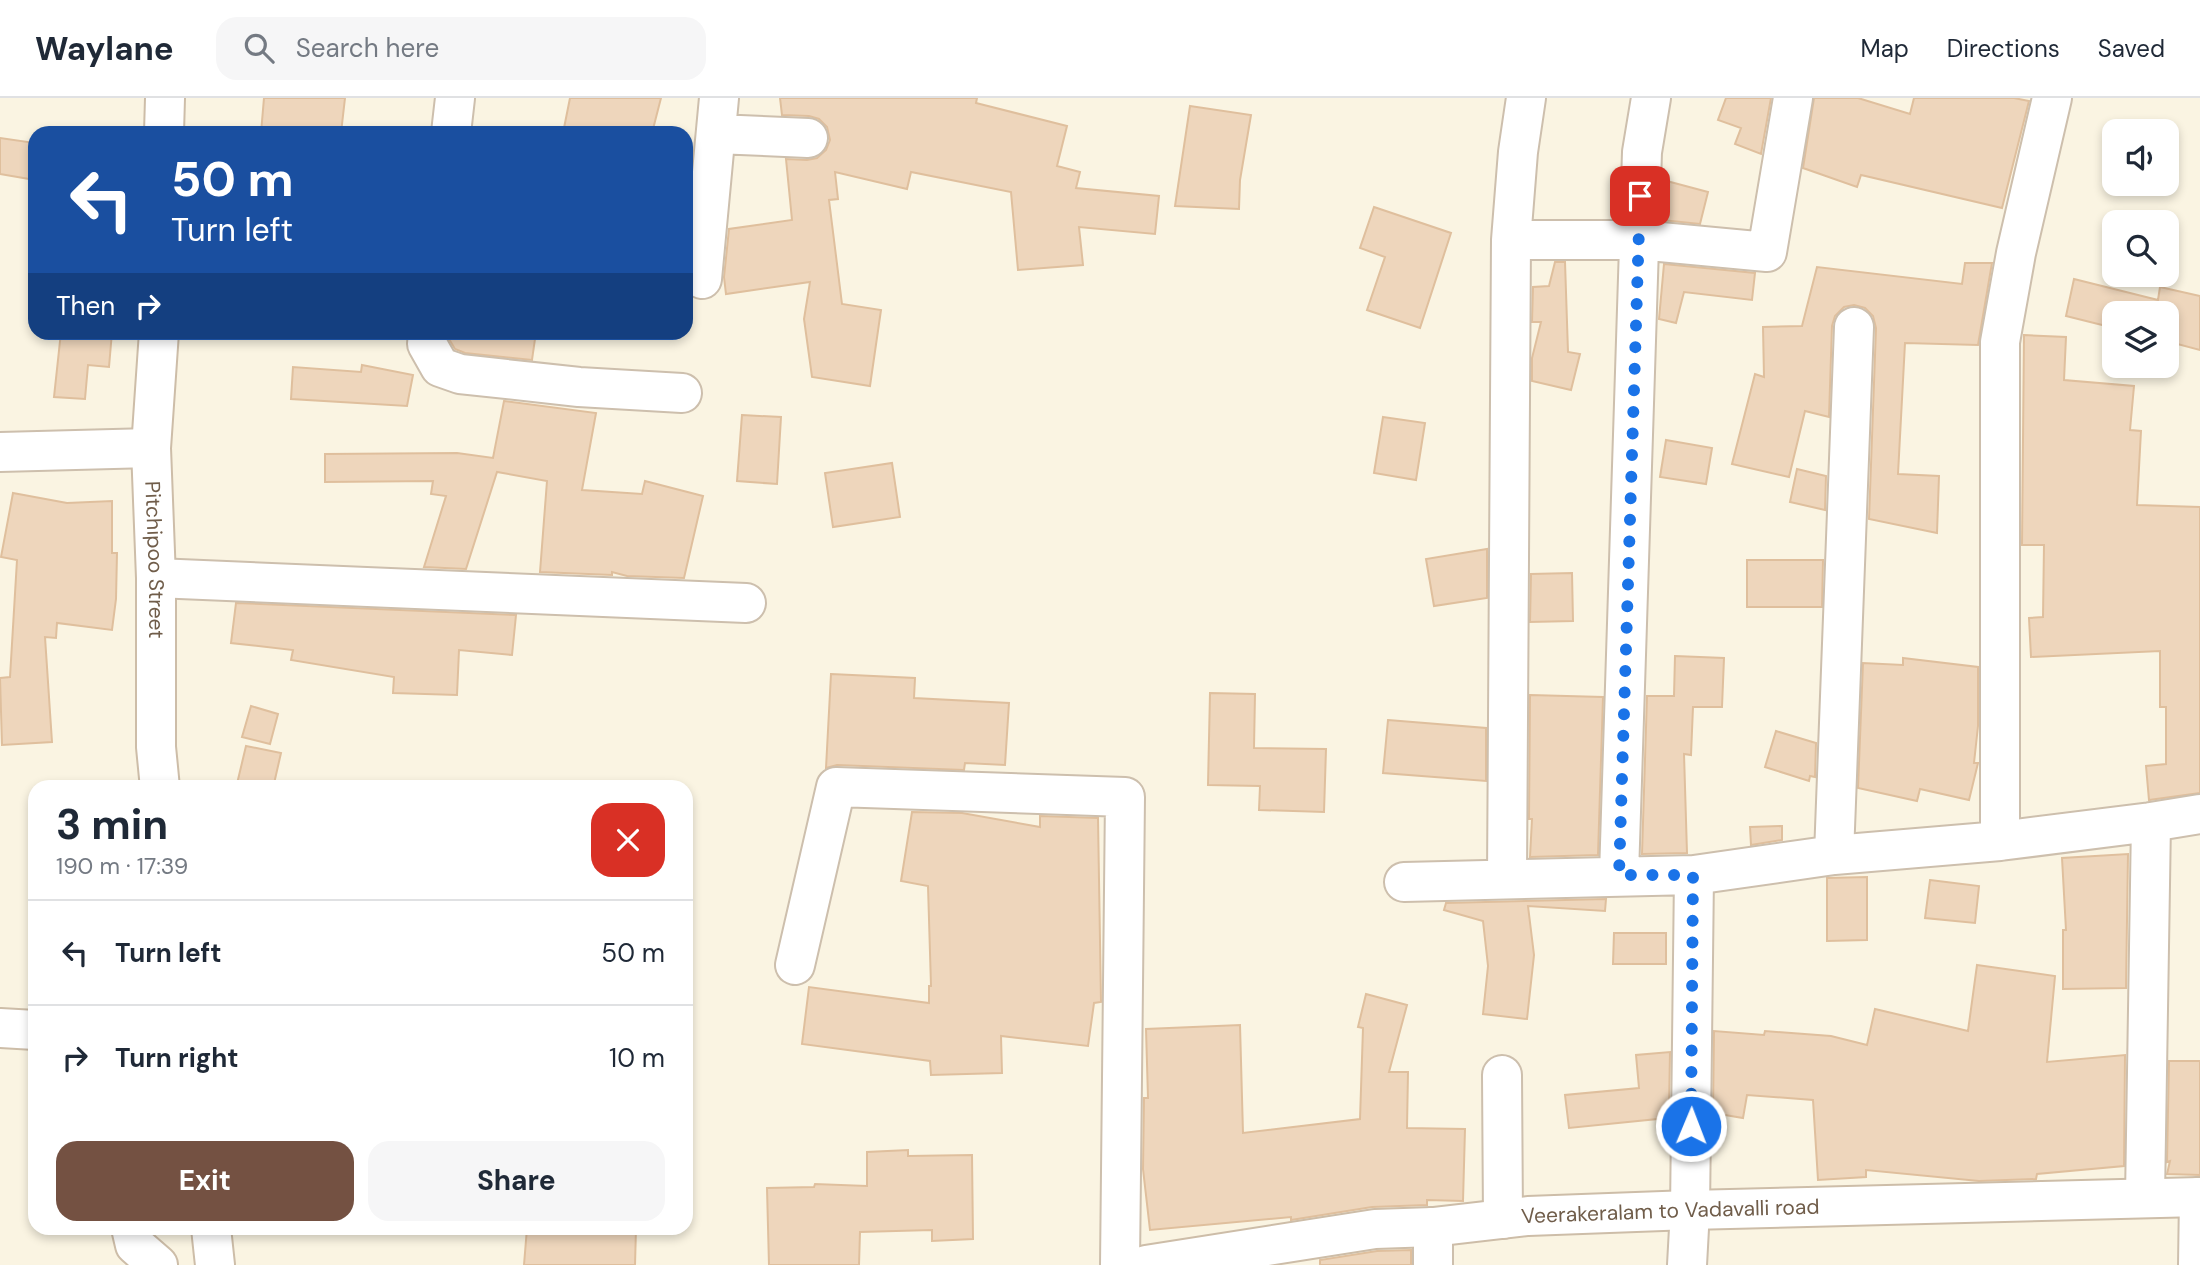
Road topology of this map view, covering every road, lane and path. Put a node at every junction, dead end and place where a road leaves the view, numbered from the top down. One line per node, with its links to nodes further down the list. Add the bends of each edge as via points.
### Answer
1 (165, 98): 8 (street)
2 (455, 98): 9 (street)
3 (1526, 98): 11 (street)
4 (1651, 98): 12 (street, via 1642,152)
5 (1793, 98): 12 (street, via 1767,252)
6 (2052, 98): 25 (street, via 2000,342)
7 (717, 116): 10 (street); 13 (street)
8 (164, 126)
9 (452, 126)
10 (808, 138)
11 (1511, 240): 12 (street); 29 (street)
12 (1639, 240): 27 (street)
13 (702, 279)
14 (1854, 327): 26 (street)
15 (158, 340): 18 (street, Pitchipoo Street)
16 (428, 340): 17 (street, via 440,367 460,374)
17 (682, 393)
18 (150, 448): 19 (street); 20 (street, Pitchipoo Street)
19 (0, 452)
20 (156, 579): 21 (street); 22 (street, Pitchipoo Street)
21 (746, 603)
22 (159, 780)
23 (2200, 814): 24 (street)
24 (2151, 822): 25 (street); 35 (street)
25 (2000, 841): 26 (street)
26 (1834, 855): 28 (street)
27 (1619, 875): 28 (street); 29 (street)
28 (1693, 875): 37 (street)
29 (1507, 878): 30 (street)
30 (1404, 882)
31 (795, 965): 44 (street, via 836,787 1125,797)
32 (0, 1028): 33 (street)
33 (28, 1030)
34 (1502, 1074): 38 (street)
35 (2145, 1197): 36 (street, Veerakeralam to Vadavalli road); 37 (street, Veerakeralam to Vadavalli road)
36 (2200, 1197): 48 (street)
37 (1690, 1210): 38 (street, Veerakeralam to Vadavalli road); 47 (street)
38 (1503, 1219): 39 (street, Veerakeralam to Vadavalli road)
39 (1433, 1227): 45 (street, Veerakeralam to Vadavalli road, via 1375,1228); 46 (street)
40 (133, 1235): 42 (street, via 135,1245)
41 (212, 1235): 43 (street)
42 (158, 1265)
43 (215, 1265)
44 (1120, 1265)
45 (1146, 1265)
46 (1433, 1265)
47 (1687, 1265)
48 (2198, 1265)

